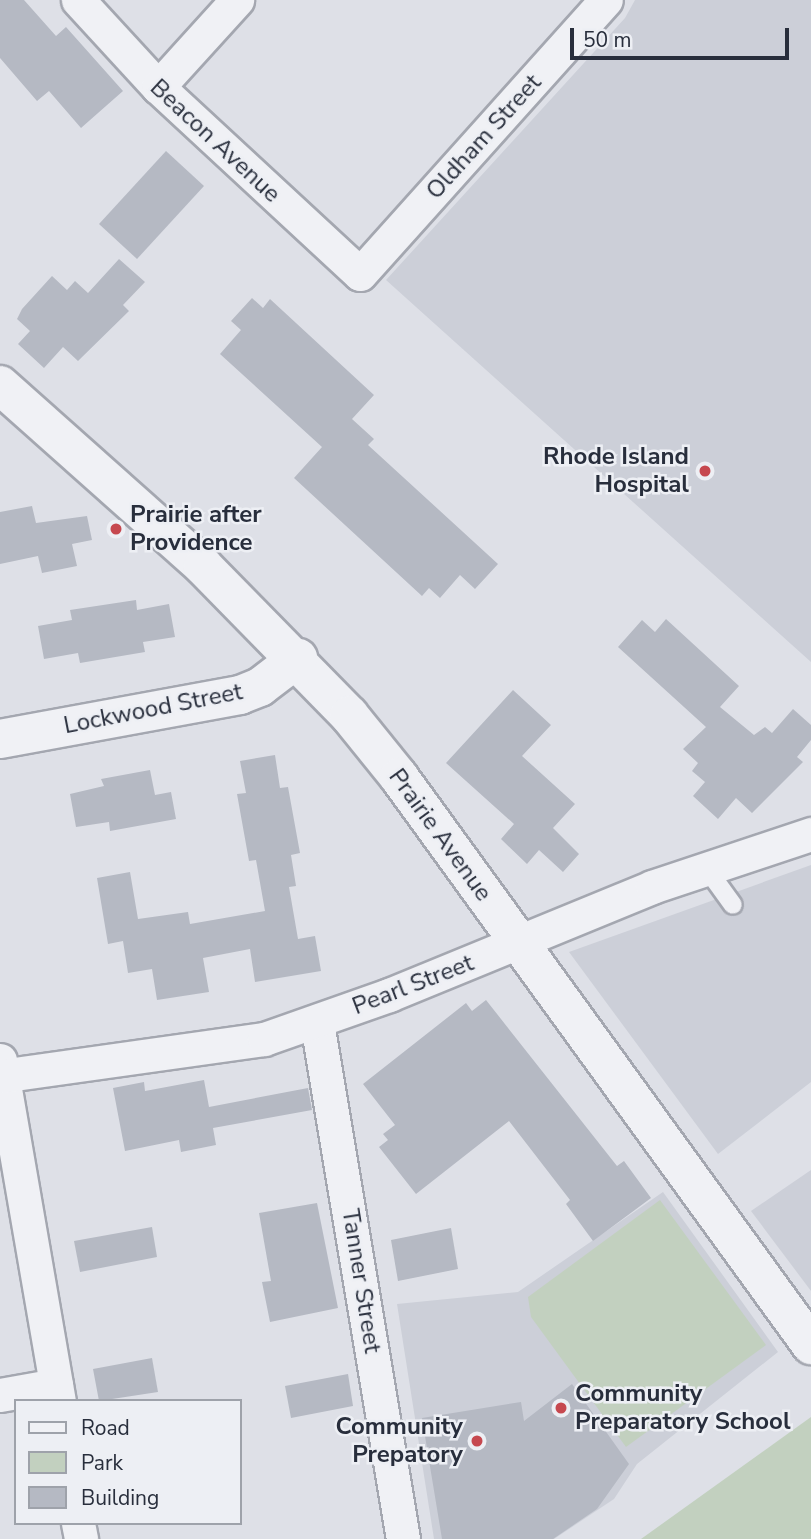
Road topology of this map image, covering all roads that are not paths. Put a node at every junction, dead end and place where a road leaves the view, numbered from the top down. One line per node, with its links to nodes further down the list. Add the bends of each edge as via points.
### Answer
1 (78, 0): 4 (street, Beacon Avenue)
2 (237, 0): 4 (street)
3 (606, 0): 5 (street, Oldham Street)
4 (158, 88): 5 (street, Beacon Avenue)
5 (360, 274)
6 (0, 385): 7 (street, Prairie Avenue, via 203,566)
7 (298, 658): 8 (street, Lockwood Street, via 260,687 240,695); 12 (street, Prairie Avenue, via 399,777)
8 (0, 739)
9 (811, 834): 10 (street, Pearl Street)
10 (707, 869): 11 (lane); 12 (street, Pearl Street)
11 (733, 905)
12 (519, 943): 13 (street, Pearl Street); 15 (street, Prairie Avenue)
13 (317, 1023): 14 (street, Pearl Street, via 264,1040); 18 (street, Tanner Street)
14 (1, 1070): 16 (street)
15 (811, 1345)
16 (57, 1393): 17 (street)
17 (0, 1395)
18 (403, 1539)

